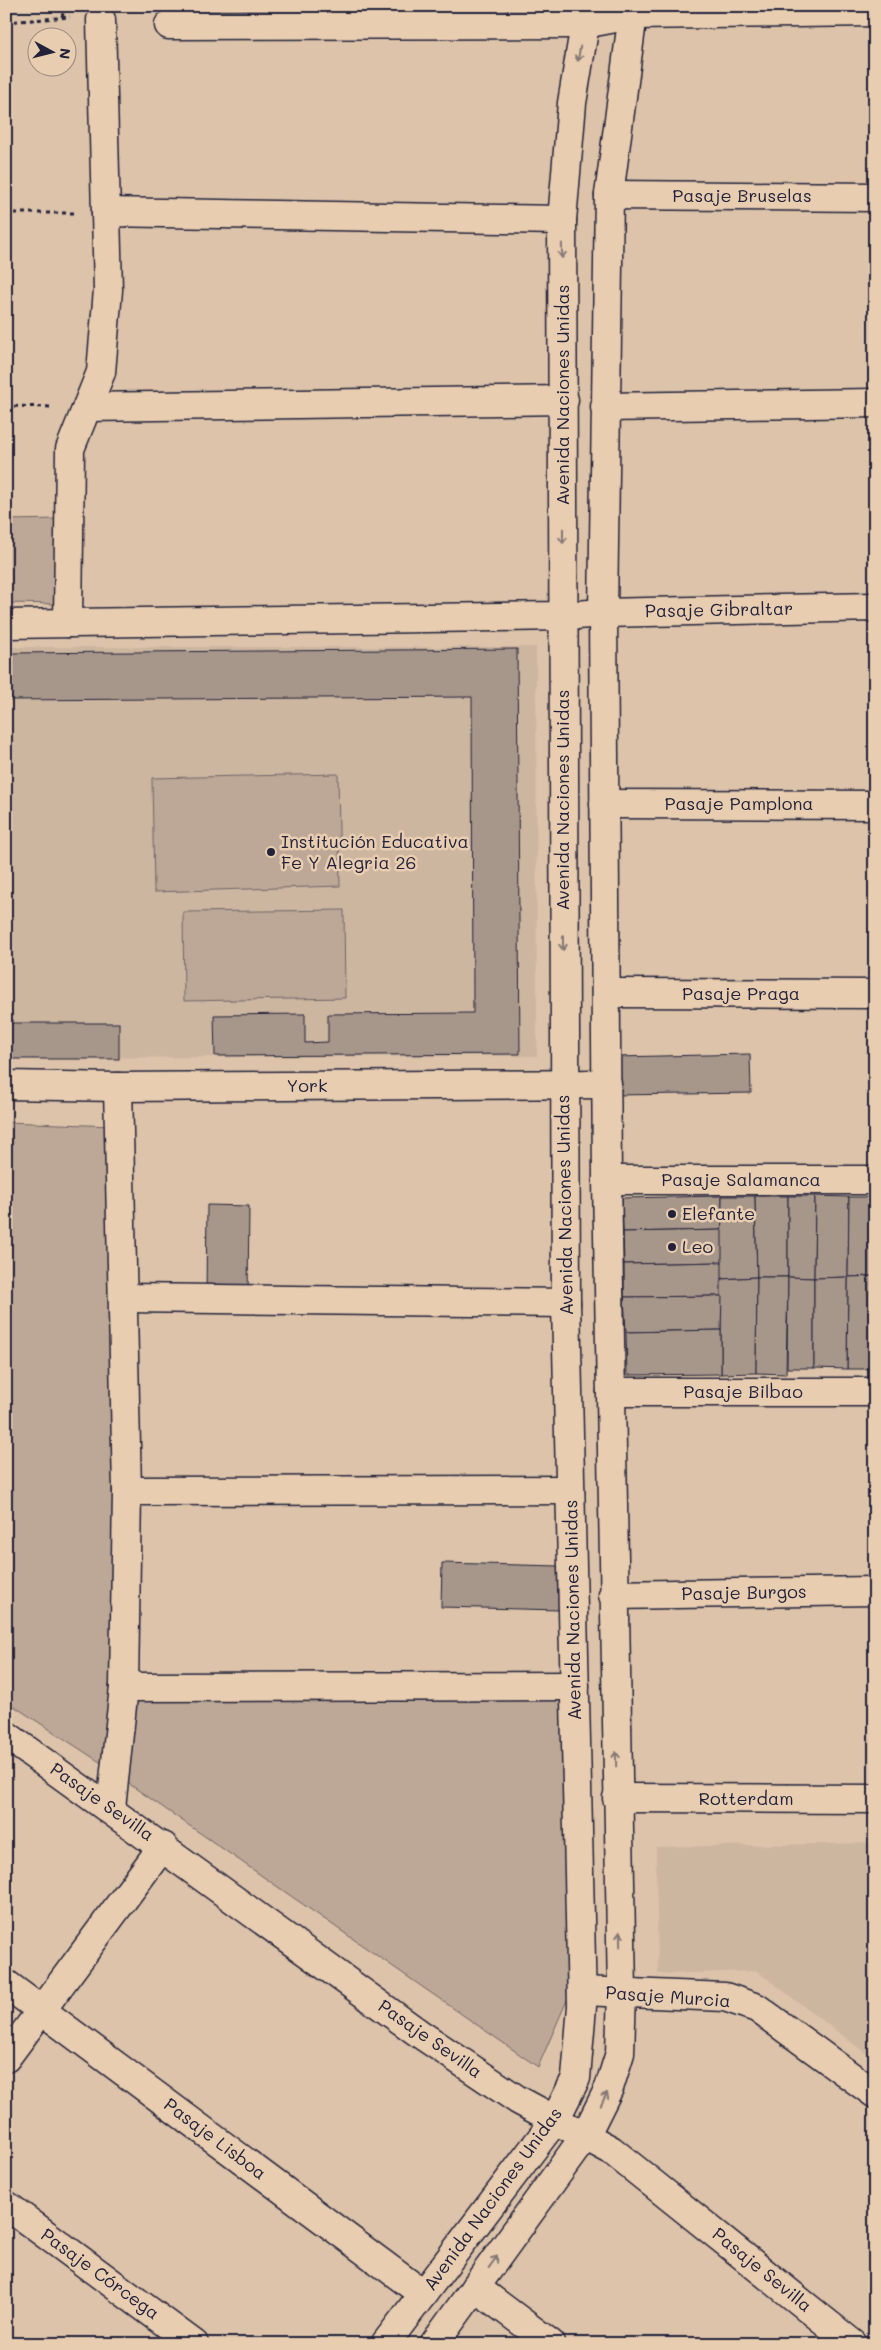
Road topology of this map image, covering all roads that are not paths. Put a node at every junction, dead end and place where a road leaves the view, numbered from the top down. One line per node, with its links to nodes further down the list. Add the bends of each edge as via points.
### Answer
1 (633, 11): 2 (street); 3 (street); 6 (street, Avenida Naciones Unidas)
2 (875, 12)
3 (586, 15): 5 (street); 9 (street, Avenida Naciones Unidas, one-way to 9, via 572,103)
4 (101, 20): 8 (street)
5 (169, 25)
6 (609, 196): 7 (street, Pasaje Bruselas); 13 (street, Avenida Naciones Unidas)
7 (875, 197)
8 (106, 212): 9 (street); 12 (street, via 108,290 101,372)
9 (562, 220): 10 (street, Avenida Naciones Unidas, one-way to 10)
10 (564, 400): 12 (street); 16 (street, Avenida Naciones Unidas, one-way to 16)
11 (875, 403): 13 (street)
12 (87, 407): 18 (street, via 70,449)
13 (605, 407): 15 (street, Avenida Naciones Unidas)
14 (875, 607): 15 (street, Pasaje Gibraltar)
15 (603, 613): 16 (street, Pasaje Gibraltar); 19 (street, Avenida Naciones Unidas)
16 (563, 616): 18 (street, Pasaje Gibraltar); 23 (street, Avenida Naciones Unidas, one-way to 23)
17 (6, 624): 18 (street, Pasaje Gibraltar)
18 (68, 624)
19 (604, 804): 20 (street, Pasaje Pamplona); 21 (street, Avenida Naciones Unidas)
20 (875, 805)
21 (607, 993): 22 (street, Pasaje Praga); 24 (street, Avenida Naciones Unidas)
22 (875, 994)
23 (564, 1084): 24 (street, York); 26 (street, York); 30 (street, Avenida Naciones Unidas)
24 (607, 1084): 27 (street, Avenida Naciones Unidas)
25 (6, 1085): 26 (street, York)
26 (118, 1087): 29 (street)
27 (607, 1180): 28 (street, Pasaje Salamanca); 31 (street, Avenida Naciones Unidas)
28 (875, 1180)
29 (123, 1298): 30 (street); 34 (street)
30 (566, 1303): 33 (street, Avenida Naciones Unidas)
31 (611, 1392): 32 (street, Pasaje Bilbao); 36 (street, Avenida Naciones Unidas)
32 (875, 1392)
33 (570, 1490): 34 (street); 37 (street, Avenida Naciones Unidas)
34 (128, 1491): 38 (street)
35 (875, 1591): 36 (street, Pasaje Burgos)
36 (613, 1595): 40 (street, Avenida Naciones Unidas, one-way to 36)
37 (575, 1686): 38 (street); 45 (street, Avenida Naciones Unidas)
38 (124, 1687): 42 (street)
39 (6, 1735): 42 (street, Pasaje Sevilla)
40 (617, 1798): 41 (street, Rotterdam); 46 (street, Avenida Naciones Unidas, one-way to 40)
41 (875, 1799)
42 (111, 1808): 43 (street, Pasaje Sevilla)
43 (162, 1846): 47 (street); 50 (street, Pasaje Sevilla, via 420,2034 518,2100)
44 (6, 1984): 47 (street, Pasaje Lisboa)
45 (582, 1991): 46 (street, Pasaje Murcia); 50 (street, Avenida Naciones Unidas, via 576,2078)
46 (622, 1992): 49 (street, Pasaje Murcia, via 725,1997 757,2008); 51 (street, Avenida Naciones Unidas, one-way to 46, via 609,2088 620,2053)
47 (42, 2011): 48 (street); 54 (street, Pasaje Lisboa)
48 (6, 2058)
49 (875, 2094)
50 (555, 2120): 51 (street, Pasaje Sevilla); 54 (street, Avenida Naciones Unidas)
51 (585, 2136): 53 (street, Avenida Naciones Unidas, one-way to 51); 59 (street, Pasaje Sevilla, via 611,2150)
52 (6, 2205): 55 (street, Pasaje Córcega)
53 (475, 2287): 57 (street, Avenida Naciones Unidas); 58 (street)
54 (423, 2294): 56 (street, Avenida Naciones Unidas)
55 (194, 2344)
56 (386, 2344)
57 (434, 2344)
58 (551, 2344)
59 (853, 2344)

